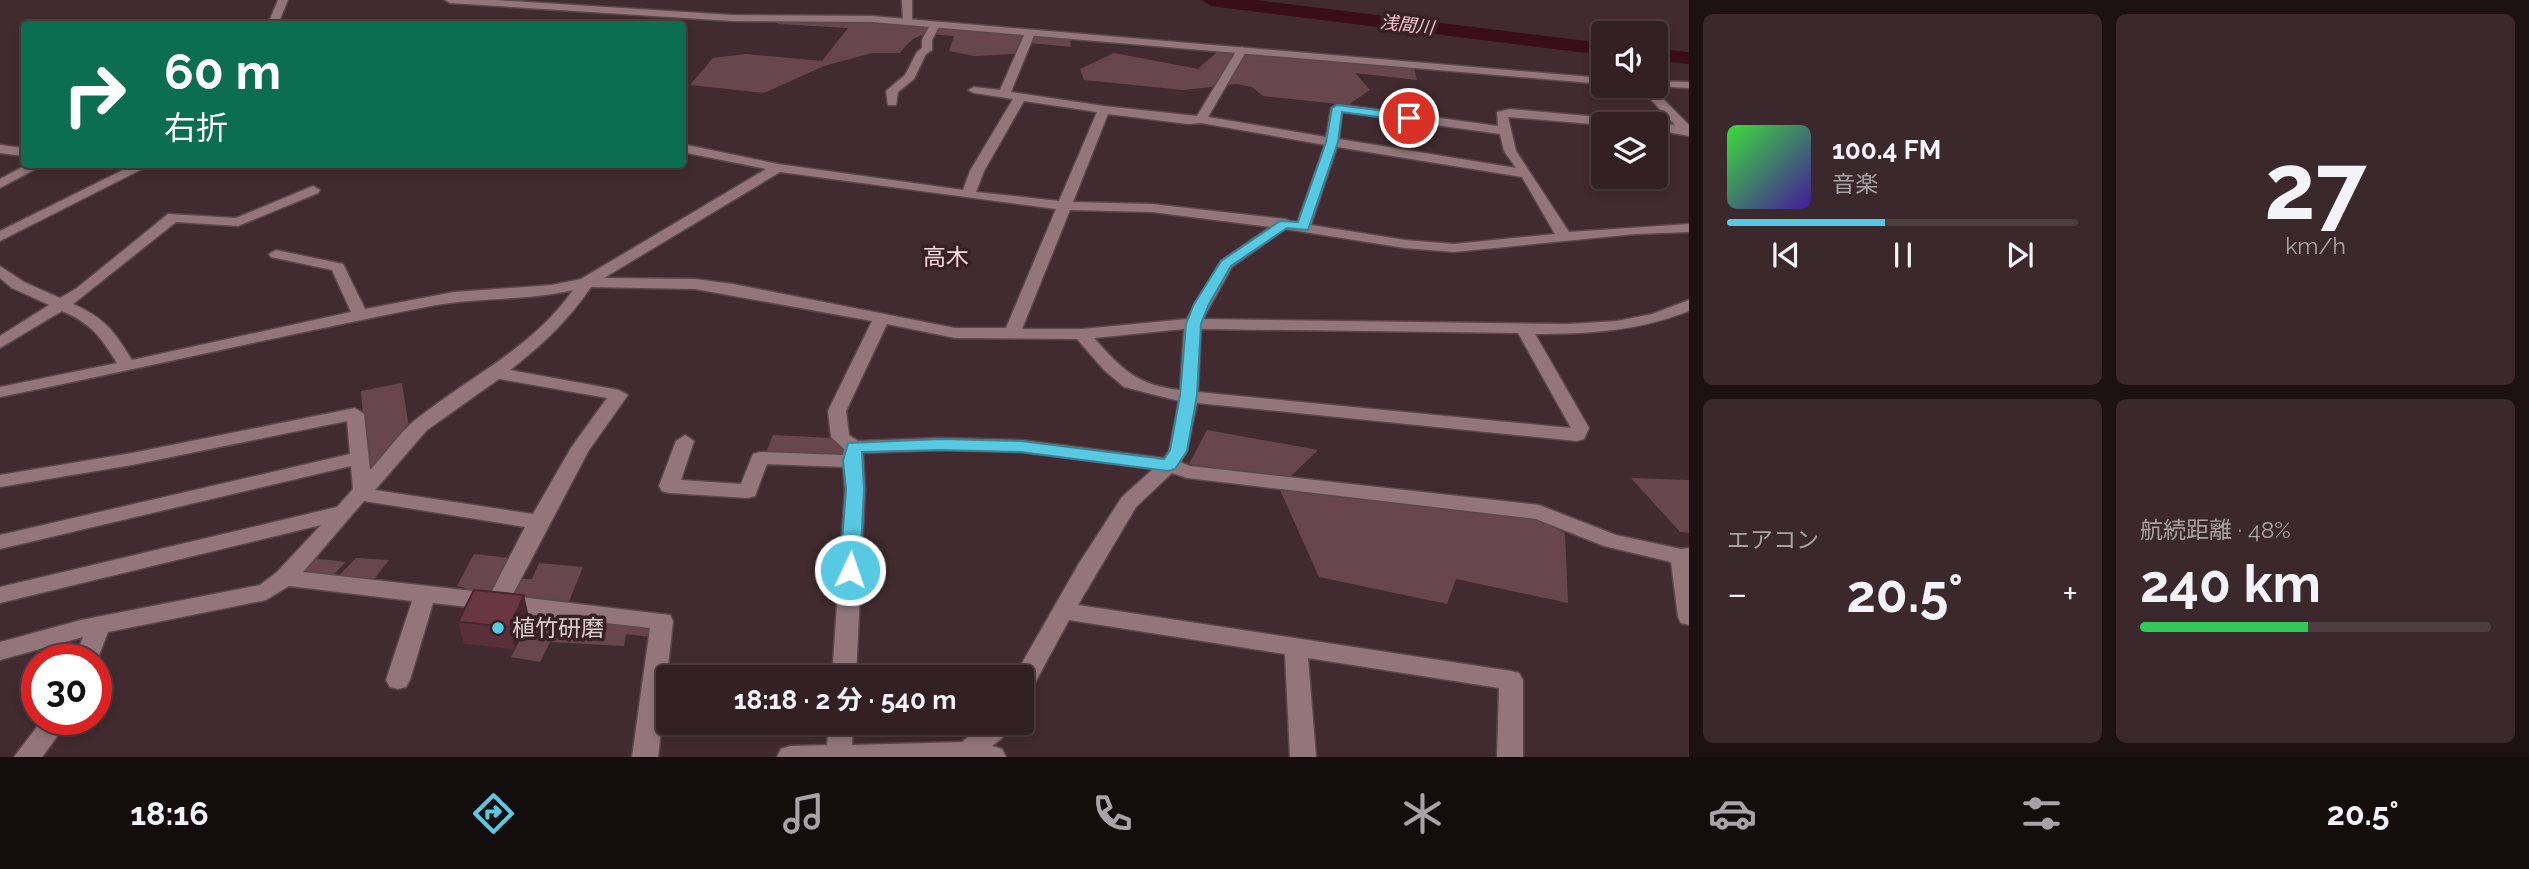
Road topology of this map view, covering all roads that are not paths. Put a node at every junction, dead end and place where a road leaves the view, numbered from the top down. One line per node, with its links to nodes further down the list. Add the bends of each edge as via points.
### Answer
1 (283, 0): 4 (street)
2 (450, 0): 5 (street, via 732,18)
3 (907, 0): 5 (street)
4 (274, 21)
5 (908, 22): 6 (street)
6 (935, 25): 7 (street); 16 (street, via 927,50 910,77 892,91)
7 (1030, 33): 8 (street); 13 (street)
8 (1242, 50): 9 (street); 18 (street)
9 (1591, 80)
10 (1668, 84): 11 (street)
11 (1689, 85)
12 (974, 90): 13 (street)
13 (1004, 94): 14 (street)
14 (1020, 97): 17 (street); 33 (street)
15 (1656, 98): 22 (street)
16 (892, 102)
17 (1104, 110): 18 (street); 34 (street)
18 (1201, 119): 23 (street)
19 (1591, 120): 21 (street, via 1510,113 1501,115)
20 (1668, 128): 22 (street)
21 (1504, 131): 23 (street, via 1337,108); 30 (street, via 1510,150)
22 (1688, 131)
23 (1332, 142): 30 (street); 36 (street)
24 (0, 149): 26 (street)
25 (686, 149): 29 (street)
26 (21, 152)
27 (31, 168): 31 (street)
28 (138, 168): 38 (street)
29 (778, 169): 33 (street); 42 (street)
30 (1527, 174): 39 (street)
31 (0, 184)
32 (313, 190): 43 (street, via 238,222 173,217)
33 (968, 195): 34 (street)
34 (1066, 205): 35 (street, via 1152,208); 49 (street)
35 (1285, 223): 36 (street); 47 (street, via 1226,264)
36 (1303, 227): 39 (street, via 1454,248)
37 (1689, 228): 39 (street)
38 (0, 237)
39 (1565, 237)
40 (276, 254): 45 (street, via 338,267)
41 (0, 271): 43 (street, via 18,285)
42 (586, 282): 45 (street); 46 (street, via 695,284); 53 (street, via 544,335)
43 (63, 304): 51 (street); 52 (street, via 107,333)
44 (1689, 304): 48 (street, via 1656,318 1617,326)
45 (360, 315): 52 (street)
46 (882, 318): 49 (street, via 955,333); 57 (street, via 837,411 839,437)
47 (1194, 324): 48 (street); 50 (street); 55 (street)
48 (1524, 329): 55 (street, via 1580,428 1577,435)
49 (1012, 333): 50 (street)
50 (1082, 334): 55 (street, via 1130,383)
51 (0, 343)
52 (127, 366): 54 (street)
53 (496, 373): 61 (street, via 420,426); 63 (street, via 619,395 580,448)
54 (0, 392)
55 (1189, 395): 59 (street, via 1178,451)
56 (685, 442): 57 (street, via 669,486 747,491 760,458)
57 (853, 454): 59 (street, via 941,444 1021,446); 76 (street)
58 (359, 458): 60 (street, via 355,414); 61 (street); 64 (street)
59 (1168, 465): 65 (street, via 1186,472 1539,512 1611,541); 70 (street, via 1129,502)
60 (0, 481)
61 (362, 493): 62 (street); 63 (street)
62 (344, 512): 66 (street); 68 (street)
63 (538, 522): 69 (street)
64 (0, 542)
65 (1685, 556): 71 (street)
66 (285, 578): 67 (street); 72 (street, via 266,592)
67 (425, 594): 69 (street); 78 (street)
68 (0, 595)
69 (498, 602): 85 (street, via 662,621)
70 (1063, 611): 74 (street); 77 (street)
71 (1689, 617)
72 (99, 625): 73 (street); 75 (street)
73 (92, 644)
74 (1296, 645): 88 (street); 89 (street, via 1511,680)
75 (0, 651)
76 (845, 665)
77 (1033, 665)
78 (398, 680)
79 (45, 735): 84 (street)
80 (840, 735): 83 (street)
81 (988, 735): 82 (street)
82 (967, 751): 83 (street); 87 (street)
83 (839, 756): 86 (street)
84 (27, 757)
85 (645, 757)
86 (790, 757)
87 (993, 757)
88 (1303, 757)
89 (1510, 757)

